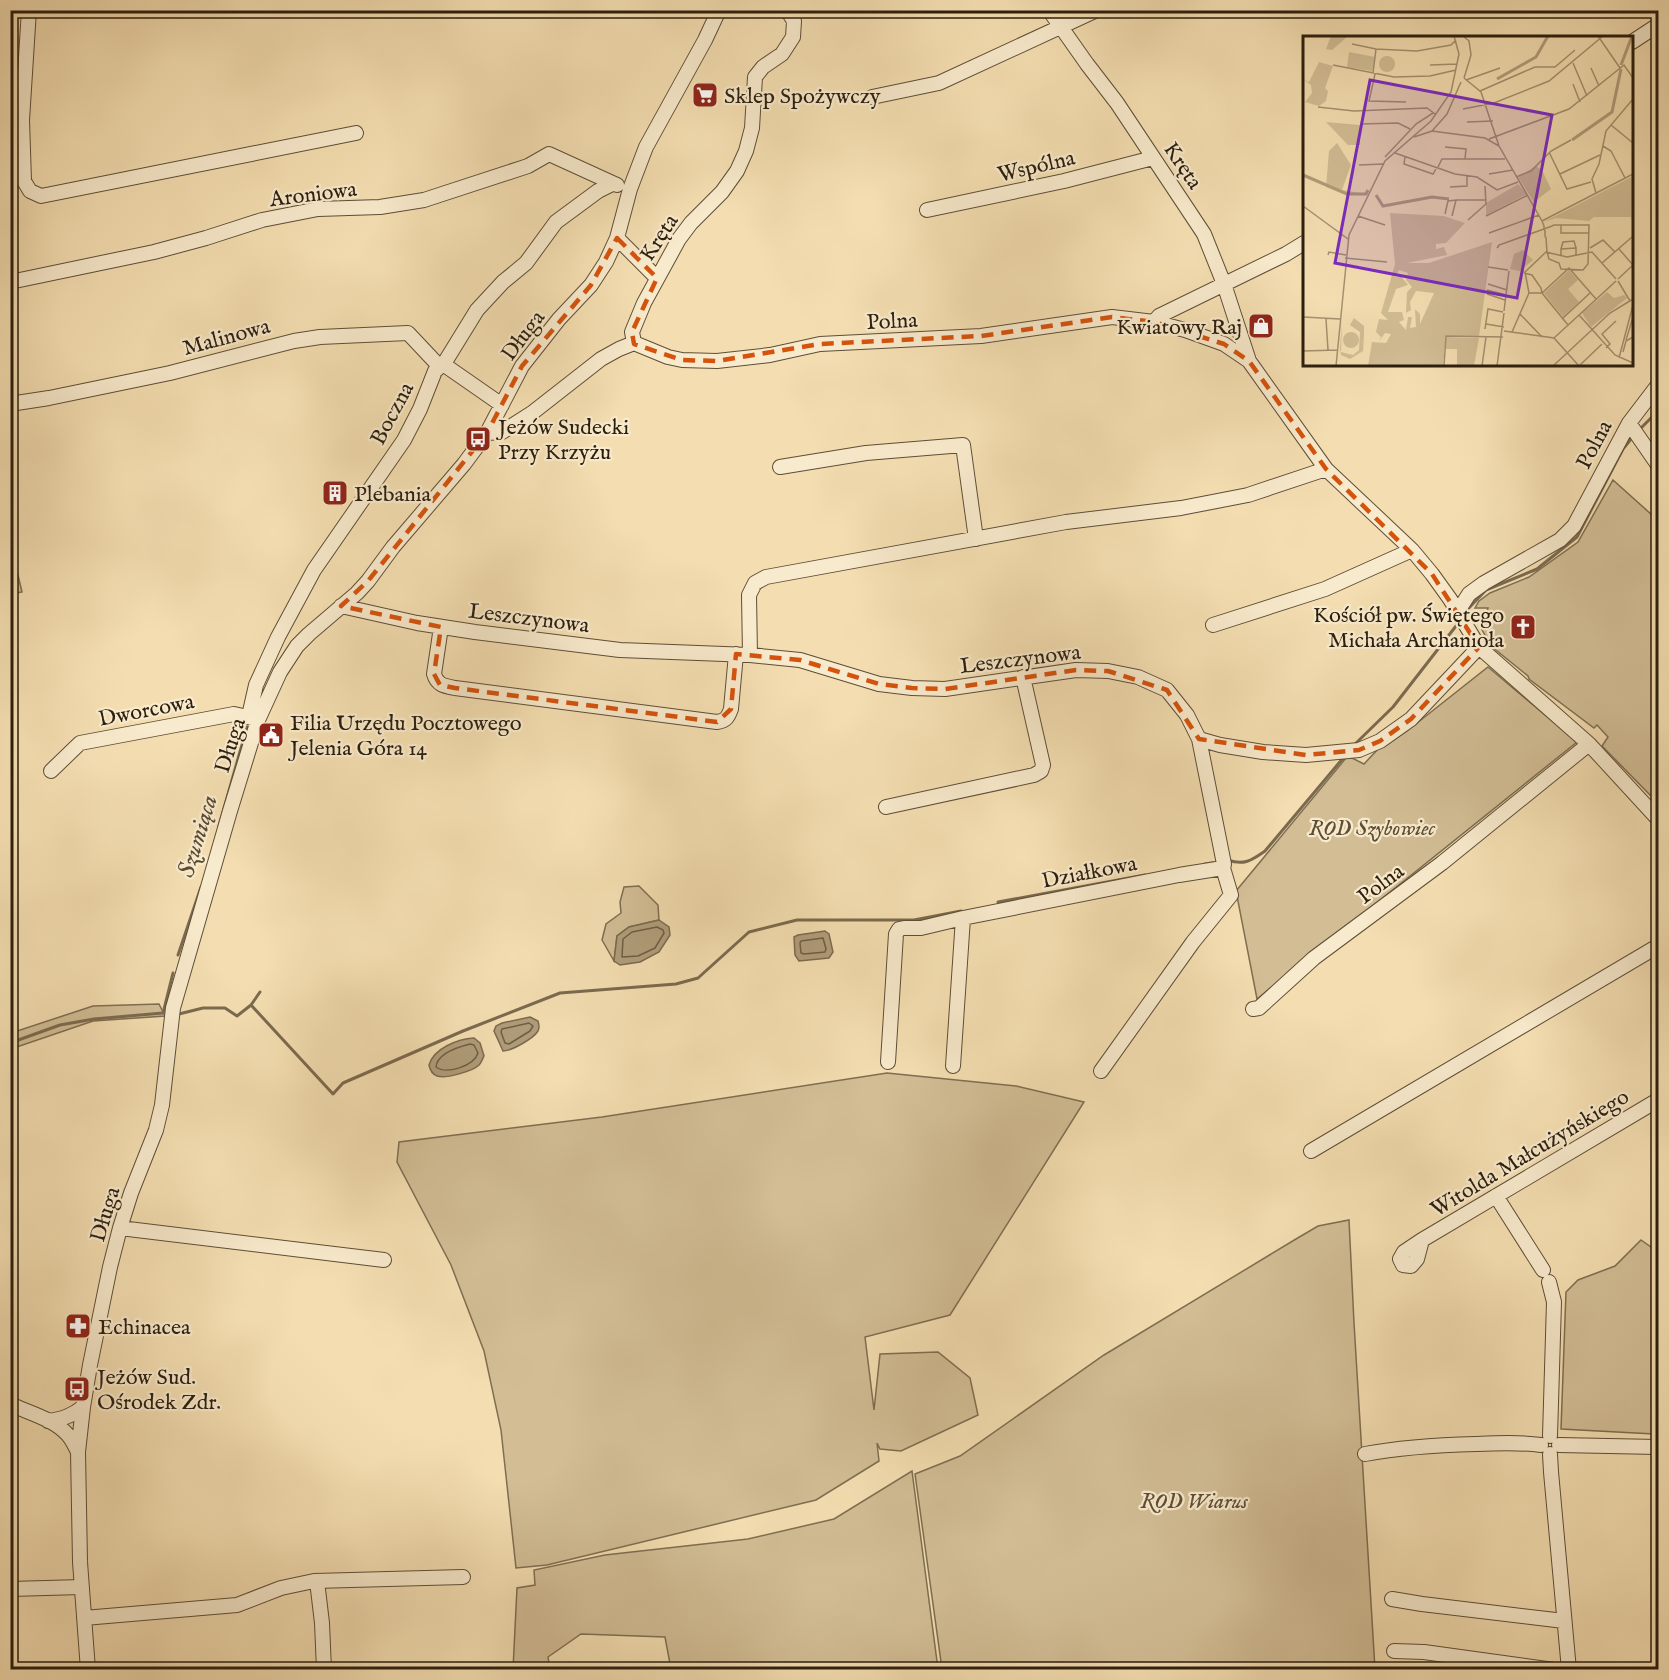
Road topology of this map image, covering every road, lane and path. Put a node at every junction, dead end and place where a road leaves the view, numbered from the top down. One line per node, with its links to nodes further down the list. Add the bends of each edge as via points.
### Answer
1 (29, 10): 10 (street, via 22,120 24,181 30,191 41,196)
2 (719, 10): 13 (street, Długa, via 646,147)
3 (787, 10): 17 (street, Kręta, via 794,21 794,37 782,54 755,77 752,128 737,171 685,231)
4 (1049, 10): 7 (street, Kręta)
5 (1097, 10): 7 (street)
6 (1659, 25): 8 (street)
7 (1061, 28): 9 (street, via 939,82); 11 (street, Kręta)
8 (1633, 41)
9 (872, 97)
10 (356, 133)
11 (1153, 158): 14 (street, Wspólna); 19 (street, Kręta, via 1204,234)
12 (612, 184): 13 (street); 18 (street, Aroniowa, via 549,154 528,166 424,200 380,207 318,209 262,220 154,252); 23 (street, Boczna, via 556,222 526,263 477,310)
13 (630, 189): 15 (street, Długa)
14 (927, 210)
15 (617, 238): 17 (street); 26 (street, Długa, via 591,285 522,366)
16 (1303, 244): 19 (street)
17 (657, 278): 21 (street, Kręta, via 632,332)
18 (10, 282)
19 (1224, 284): 20 (street, via 1159,315); 22 (street, Kręta)
20 (1154, 322): 21 (street, Polna, via 1112,317 981,336 820,344 717,361 668,357); 22 (street, Polna, via 1224,344)
21 (634, 343): 28 (street, via 602,359 502,432)
22 (1250, 361): 31 (street, Polna)
23 (441, 365): 25 (street, Malinowa, via 408,333 320,337 294,340 170,373); 26 (street, Malinowa); 41 (street, Boczna, via 404,440 309,580 273,646 256,685)
24 (1659, 385): 27 (street, Polna)
25 (10, 404)
26 (502, 405): 28 (street, Długa)
27 (1629, 423): 29 (street); 35 (street, Polna, via 1574,526 1564,537 1484,583 1469,594)
28 (487, 433): 34 (street, Długa, via 368,580)
29 (1659, 465)
30 (780, 467): 32 (street, via 867,453 963,445)
31 (1326, 469): 32 (street, via 1248,495); 33 (street, Polna)
32 (976, 539): 39 (street, via 766,577 754,583 749,595)
33 (1412, 550): 35 (street, Polna); 36 (street, via 1325,589)
34 (341, 606): 37 (street, Leszczynowa); 41 (street, Długa, via 290,656)
35 (1458, 611): 38 (street, Polna)
36 (1213, 625)
37 (441, 627): 39 (street, Leszczynowa, via 620,650); 39 (street, via 434,674 440,685 717,722 728,717)
38 (1479, 646): 42 (street, via 1411,719 1380,741 1359,750 1306,755 1256,751); 43 (street, Polna)
39 (743, 654): 40 (street, Leszczynowa, via 800,660 879,684 912,688 945,689)
40 (1023, 677): 42 (street, Leszczynowa, via 1076,670 1138,677 1167,690 1187,715); 45 (street, via 1043,765 1041,771)
41 (254, 718): 44 (street, Dworcowa, via 234,714 80,743); 57 (street, Długa, via 173,1008 156,1130)
42 (1198, 739): 47 (street)
43 (1589, 744): 46 (street, Polna); 50 (street, Polna)
44 (51, 771)
45 (886, 807)
46 (1659, 819)
47 (1223, 862): 48 (street, Działkowa, via 1179,875); 53 (street, via 1231,895)
48 (963, 918): 51 (street, Działkowa, via 899,929 896,934); 52 (street)
49 (1659, 945): 55 (street)
50 (1253, 1009)
51 (888, 1062)
52 (953, 1066)
53 (1101, 1071)
54 (1659, 1100): 56 (street, Witolda Małcużyńskiego)
55 (1311, 1151)
56 (1496, 1196): 58 (street, Witolda Małcużyńskiego); 63 (street, via 1546,1276 1554,1302)
57 (120, 1228): 59 (street); 61 (street, Długa)
58 (1422, 1240)
59 (384, 1260)
60 (10, 1404): 62 (street)
61 (83, 1407): 62 (street, via 74,1415); 65 (street, Długa)
62 (48, 1421): 65 (street, via 69,1437)
63 (1550, 1445): 64 (street); 66 (street, via 1452,1444); 73 (street)
64 (1659, 1447)
65 (78, 1452): 69 (street, Długa)
66 (1365, 1454)
67 (463, 1577): 68 (street)
68 (317, 1581): 72 (street, via 281,1588 237,1605); 76 (street)
69 (82, 1587): 70 (street); 72 (street, Długa)
70 (10, 1589)
71 (1392, 1599): 73 (street)
72 (84, 1618): 75 (street, Długa)
73 (1564, 1621): 78 (street)
74 (1394, 1651): 77 (street)
75 (88, 1670)
76 (324, 1670)
77 (1554, 1670)
78 (1569, 1670)

